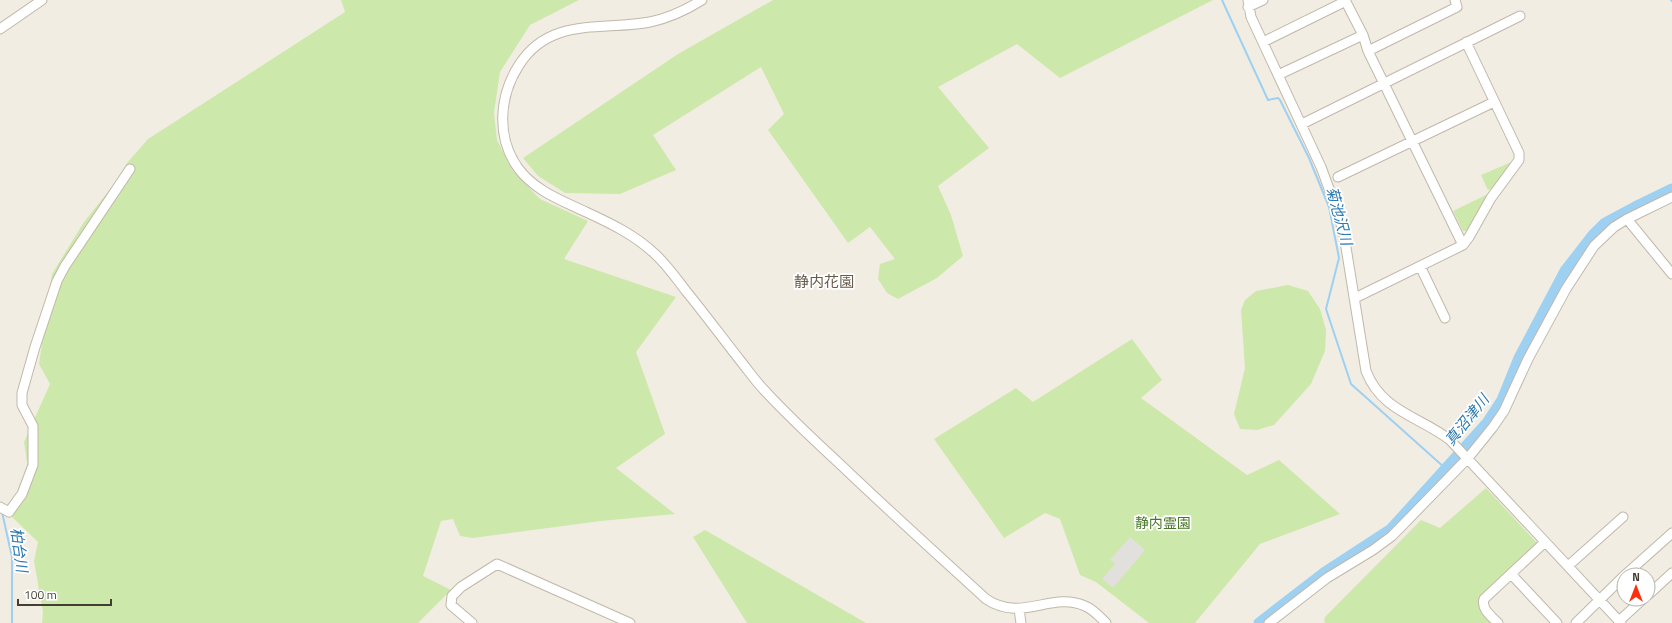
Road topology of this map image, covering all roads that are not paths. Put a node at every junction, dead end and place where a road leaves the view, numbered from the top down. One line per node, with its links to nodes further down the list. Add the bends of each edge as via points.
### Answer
1 (42, 0): 8 (street)
2 (702, 0): 40 (street, via 678,13 650,22 579,27 564,31 550,37 529,52 512,77 503,104 504,132 511,155 527,179 552,197 629,234 657,255 764,391 802,429 986,599 998,607)
3 (1263, 0): 6 (street)
4 (1455, 0): 12 (street, via 1457,7)
5 (1346, 1): 9 (street); 10 (street)
6 (1248, 4): 10 (street)
7 (1520, 16): 11 (street)
8 (0, 29)
9 (1363, 35): 12 (street); 13 (street)
10 (1263, 42): 13 (street)
11 (1466, 42): 14 (street); 15 (street)
12 (1368, 51): 14 (street)
13 (1278, 76): 16 (street)
14 (1384, 83): 16 (street); 17 (street)
15 (1494, 102): 17 (street); 22 (street, via 1520,156)
16 (1302, 124): 25 (street, via 1338,213)
17 (1412, 142): 19 (street); 22 (street)
18 (130, 169): 28 (street, via 57,281 22,393 22,405 33,426 33,465 22,494 9,512)
19 (1338, 177)
20 (1672, 197): 21 (street)
21 (1628, 219): 24 (street); 27 (street, via 1605,235 1584,260 1528,360 1504,411)
22 (1463, 245): 23 (street)
23 (1420, 266): 25 (street); 26 (street)
24 (1672, 274)
25 (1354, 298): 27 (street, via 1366,371 1376,391 1394,407 1438,430)
26 (1445, 318)
27 (1466, 456): 31 (street); 46 (street, via 1392,536 1327,578)
28 (0, 506)
29 (1623, 517): 32 (street)
30 (1672, 533): 33 (street)
31 (1545, 542): 32 (street); 35 (street)
32 (1568, 566): 38 (street)
33 (1635, 567)
34 (1672, 573): 37 (street)
35 (1511, 574): 47 (street, via 1487,595 1482,604); 48 (street)
36 (1616, 585): 38 (street)
37 (1656, 588)
38 (1600, 600): 41 (street); 49 (street)
39 (1635, 607): 41 (street)
40 (1019, 610): 44 (street); 45 (street, via 1061,602 1078,603 1094,611)
41 (1620, 622)
42 (472, 623): 43 (street, via 451,605 452,596 461,587 497,564)
43 (630, 623)
44 (1021, 623)
45 (1106, 623)
46 (1269, 623)
47 (1498, 623)
48 (1557, 623)
49 (1576, 623)

